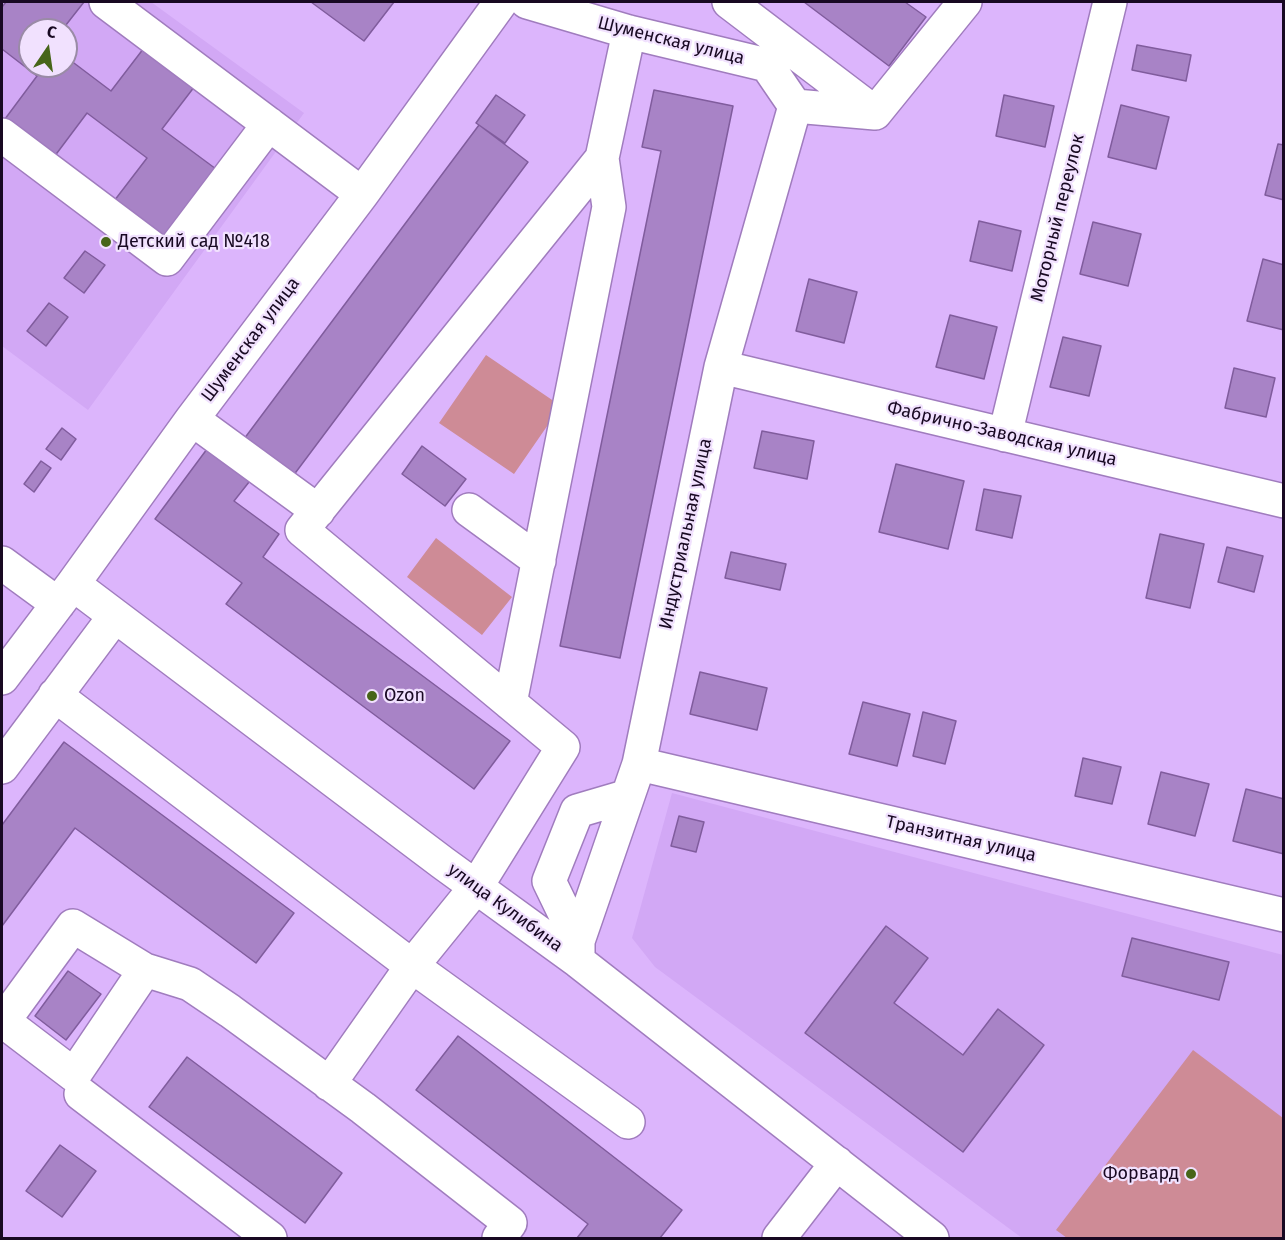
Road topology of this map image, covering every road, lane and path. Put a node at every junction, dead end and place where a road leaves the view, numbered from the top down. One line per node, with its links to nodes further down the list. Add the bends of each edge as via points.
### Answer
1 (106, 2): 10 (street)
2 (501, 2): 13 (street, Шуменская улица)
3 (527, 2): 7 (street, Шуменская улица)
4 (729, 2): 9 (street)
5 (1110, 2): 16 (street, Моторный переулок)
6 (954, 6): 9 (street)
7 (629, 32): 8 (street, Шуменская улица, via 767,65); 12 (street)
8 (795, 106): 9 (street); 14 (street, Индустриальная улица)
9 (875, 112)
10 (269, 124): 11 (street, via 167,259); 13 (street)
11 (2, 135)
12 (602, 158): 19 (street); 20 (street, via 609,207)
13 (362, 194): 15 (street, Шуменская улица)
14 (721, 367): 16 (street, Фабрично-Заводская улица); 27 (street, Индустриальная улица)
15 (192, 419): 19 (street); 22 (street, Шуменская улица)
16 (1005, 435): 17 (street, Фабрично-Заводская улица)
17 (1284, 501)
18 (469, 510): 20 (street)
19 (318, 511): 26 (street, via 302,530)
20 (538, 561): 26 (street)
21 (2, 563): 22 (street, улица Кулибина)
22 (65, 594): 23 (street, улица Кулибина); 24 (street, Шуменская улица)
23 (115, 616): 25 (street); 30 (street, улица Кулибина)
24 (2, 678)
25 (55, 695): 28 (street); 33 (street)
26 (510, 703): 30 (street, via 563,747)
27 (639, 764): 29 (street, Индустриальная улица); 31 (street, Транзитная улица)
28 (2, 767)
29 (628, 796): 32 (street, Индустриальная улица); 32 (street, via 577,811 549,881)
30 (476, 887): 32 (street, улица Кулибина); 33 (street)
31 (1284, 915)
32 (578, 951): 39 (street, улица Кулибина)
33 (412, 966): 36 (street); 38 (street)
34 (145, 970): 35 (street, via 73,926); 35 (street, via 74,1075); 36 (street, via 190,984)
35 (2, 1022)
36 (329, 1084): 41 (street, via 510,1223)
37 (81, 1094): 40 (street)
38 (627, 1122)
39 (837, 1163): 42 (street); 43 (street, улица Кулибина)
40 (270, 1239)
41 (499, 1239)
42 (779, 1239)
43 (932, 1239)

